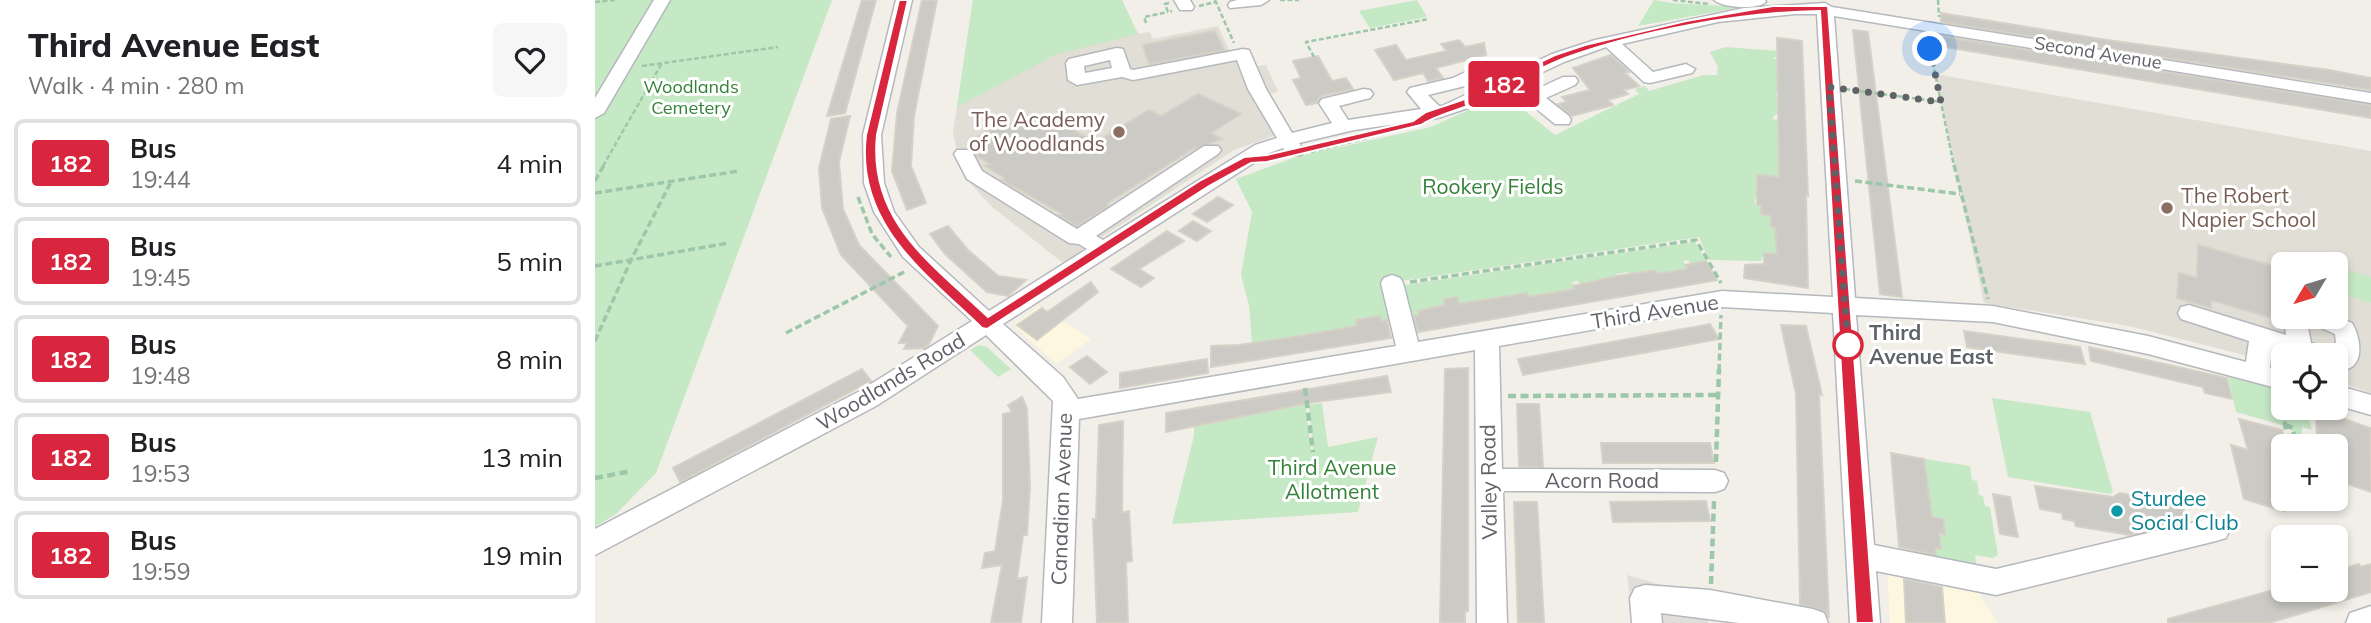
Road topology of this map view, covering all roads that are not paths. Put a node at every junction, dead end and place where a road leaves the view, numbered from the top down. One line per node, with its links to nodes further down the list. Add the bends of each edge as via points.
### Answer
1 (662, 0): 17 (street)
2 (904, 0): 29 (street, Canadian Avenue, via 872,135 874,190 894,232)
3 (1261, 0): 6 (street)
4 (1722, 0): 7 (street, via 1762,2)
5 (1828, 4): 7 (street, Woodlands Road); 16 (street, Second Avenue, via 1843,13); 27 (street, via 1829,87)
6 (1236, 5)
7 (1773, 8): 8 (street, Woodlands Road)
8 (1610, 41): 10 (street, via 1650,78); 12 (street, Woodlands Road)
9 (1489, 66): 18 (street, via 1459,82 1416,93)
10 (1686, 69)
11 (1122, 72): 21 (street, via 1133,75 1243,54 1257,89)
12 (1512, 80): 15 (street); 18 (street, Woodlands Road)
13 (1569, 81): 15 (street)
14 (1364, 94): 20 (street, via 1328,103)
15 (1534, 97): 19 (street)
16 (2371, 99)
17 (595, 113)
18 (1432, 114): 20 (street, Woodlands Road); 21 (street, Woodlands Road, via 1409,125)
19 (1562, 120)
20 (1344, 128): 21 (street, Woodlands Road)
21 (1295, 148): 25 (street, Woodlands Road, via 1248,159)
22 (1211, 150): 24 (street)
23 (964, 154): 24 (street, via 974,175 1076,239)
24 (1081, 236): 25 (street)
25 (1104, 250): 29 (street, Woodlands Road)
26 (1392, 284): 34 (street)
27 (1846, 307): 32 (street, Third Avenue, via 1726,300); 37 (street, Third Avenue, via 1993,314 2148,345); 45 (street)
28 (2189, 313): 31 (street)
29 (987, 324): 40 (street, Canadian Avenue, via 1061,392); 44 (street, Woodlands Road, via 867,399)
30 (2344, 329): 35 (street)
31 (2261, 335): 33 (street); 36 (street)
32 (1487, 341): 34 (street, Third Avenue); 41 (street, Valley Road)
33 (2287, 343)
34 (1409, 353): 40 (street, Third Avenue)
35 (2348, 356)
36 (2271, 371)
37 (2271, 377)
38 (2348, 398): 39 (street)
39 (2371, 405)
40 (1067, 411): 47 (street, Canadian Avenue)
41 (1489, 481): 42 (street, Acorn Road); 48 (street, Valley Road)
42 (1715, 481)
43 (2216, 529): 45 (street, via 1996,582)
44 (595, 543)
45 (1860, 555): 51 (street)
46 (2371, 620): 52 (street)
47 (1057, 623)
48 (1492, 623)
49 (1647, 623): 50 (street, via 1645,598 1710,604)
50 (1813, 623)
51 (1865, 623)
52 (2361, 623)

